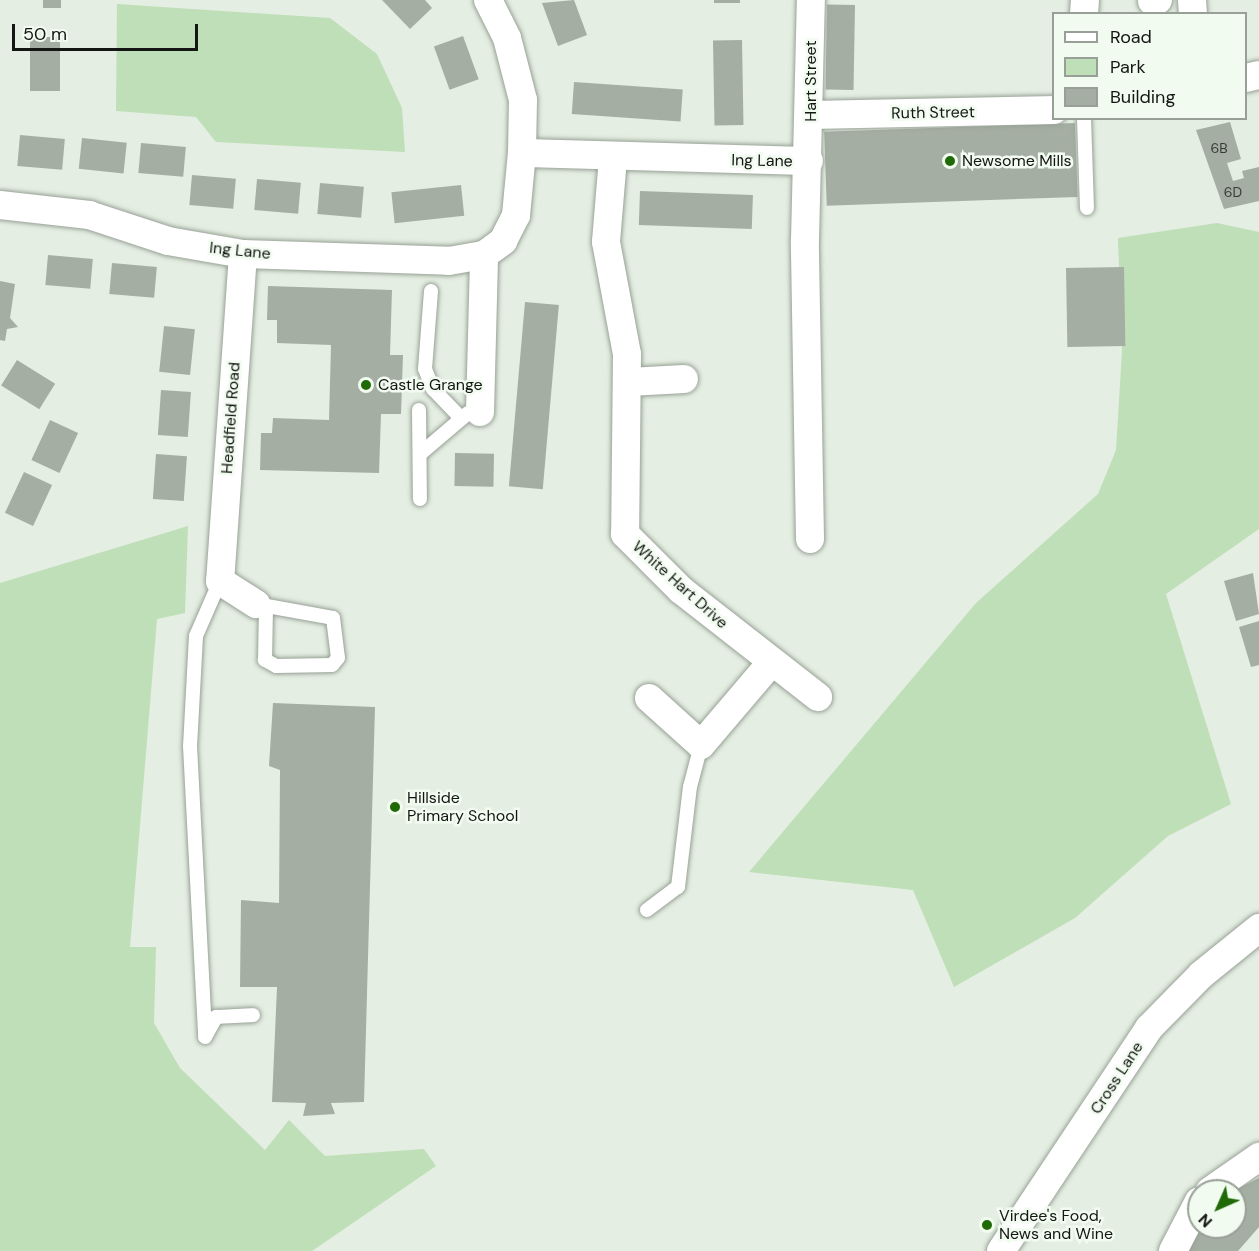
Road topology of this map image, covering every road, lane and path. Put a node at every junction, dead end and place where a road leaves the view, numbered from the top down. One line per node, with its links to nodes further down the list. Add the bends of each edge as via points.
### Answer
1 (488, 0): 6 (street, via 507,38 523,100)
2 (811, 0): 4 (street, Hart Street)
3 (1052, 110): 4 (street, Ruth Street)
4 (812, 115): 8 (street, Hart Street)
5 (1084, 120): 10 (lane)
6 (522, 153): 7 (street, Ing Lane); 12 (street, via 516,215 503,241)
7 (613, 158): 8 (street, Ing Lane); 15 (street, White Hart Drive, via 606,243)
8 (809, 161): 20 (street, Ing Lane, via 805,240)
9 (0, 205): 11 (street, Ing Lane, via 89,215 168,241)
10 (1087, 208)
11 (243, 254): 12 (street, Ing Lane, via 449,261); 21 (street, Headfield Road)
12 (484, 255): 17 (street)
13 (431, 291): 17 (lane, via 425,369 433,389)
14 (684, 379): 15 (street)
15 (628, 382): 23 (street, White Hart Drive, via 625,534 681,590)
16 (419, 410): 18 (lane)
17 (470, 415): 18 (lane)
18 (420, 454): 19 (lane)
19 (420, 499)
20 (810, 539)
21 (220, 581): 22 (street); 29 (lane, via 196,636 190,746 205,1037 216,1017)
22 (261, 606): 22 (lane, via 321,612 333,618 338,658 332,665 276,666 265,660)
23 (770, 664): 24 (street, White Hart Drive); 26 (street)
24 (818, 697)
25 (649, 698): 26 (street)
26 (701, 745): 27 (lane, via 690,787 678,887)
27 (647, 910)
28 (1259, 928): 33 (street, Cross Lane, via 1201,975 1149,1028)
29 (254, 1015)
30 (1259, 1157): 31 (street)
31 (1227, 1179)
32 (1187, 1224): 34 (street)
33 (1001, 1251)
34 (1173, 1251)

